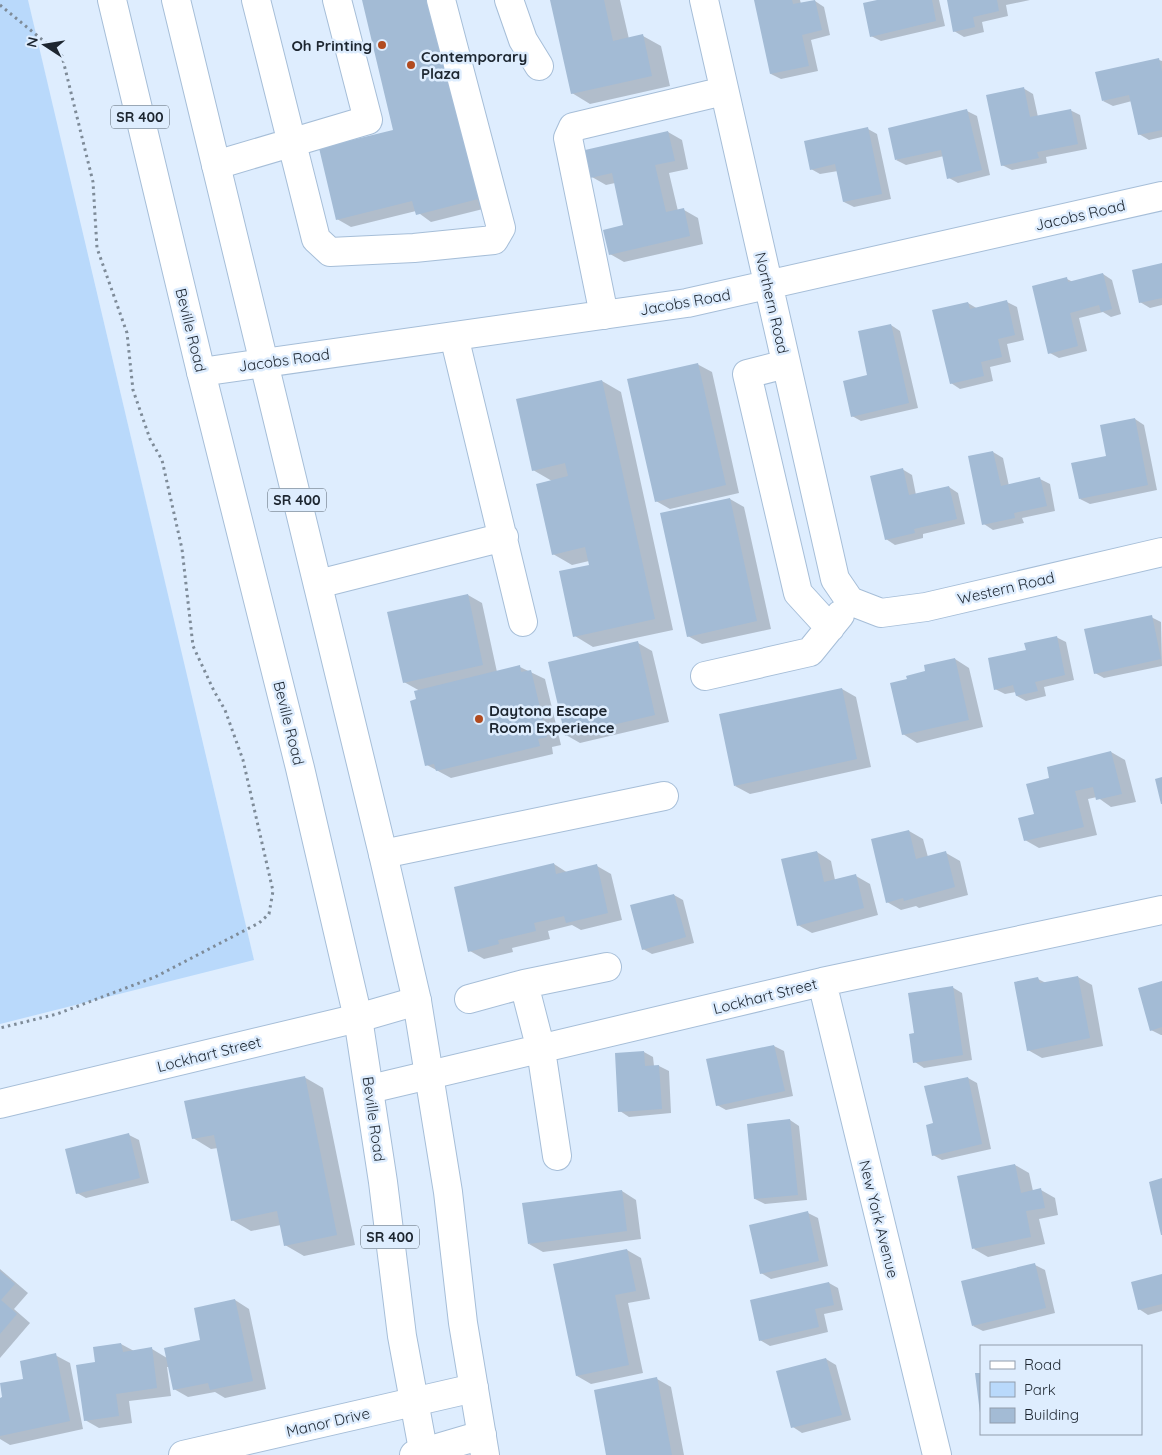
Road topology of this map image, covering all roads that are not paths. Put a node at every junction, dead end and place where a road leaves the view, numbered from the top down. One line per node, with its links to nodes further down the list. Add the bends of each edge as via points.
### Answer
1 (112, 0): 18 (street, Beville Road / SR 400)
2 (176, 0): 11 (street, SR 400)
3 (256, 0): 10 (street)
4 (337, 0): 10 (street, via 368,120)
5 (442, 0): 10 (street, via 501,228 494,240 330,252 316,238)
6 (508, 0): 8 (street, via 522,40)
7 (704, 0): 9 (street, Northern Road)
8 (539, 66)
9 (724, 91): 13 (street, Northern Road); 14 (street, via 573,128 568,138)
10 (292, 143): 11 (street)
11 (216, 165): 16 (street, SR 400)
12 (1162, 196): 13 (street, Jacobs Road)
13 (768, 286): 14 (street, Jacobs Road, via 687,303); 17 (street, Northern Road)
14 (604, 315): 15 (street, Jacobs Road)
15 (454, 336): 16 (street, Jacobs Road); 19 (street)
16 (264, 363): 18 (street, Jacobs Road); 21 (street, SR 400)
17 (786, 364): 22 (street, Northern Road, via 835,579); 24 (street, via 747,374 798,593)
18 (201, 372): 34 (street, Beville Road / SR 400, via 300,768)
19 (504, 537): 21 (street); 23 (street)
20 (1162, 552): 22 (street, Western Road, via 926,606 881,613)
21 (318, 584): 27 (street, SR 400)
22 (850, 601): 24 (street)
23 (523, 622)
24 (830, 628): 25 (street, via 810,652)
25 (705, 676)
26 (664, 796): 27 (street)
27 (383, 854): 33 (street, SR 400)
28 (1162, 910): 30 (street, Lockhart Street)
29 (607, 967): 31 (street)
30 (822, 982): 35 (street, Lockhart Street); 45 (street, New York Avenue)
31 (524, 984): 32 (street); 35 (street)
32 (469, 1000)
33 (416, 1001): 34 (street, Lockhart Street); 36 (street, SR 400)
34 (358, 1018): 37 (street, Beville Road / SR 400); 38 (street, Lockhart Street)
35 (541, 1050): 36 (street, Lockhart Street); 39 (street)
36 (430, 1075): 37 (street, Lockhart Street); 40 (street, SR 400)
37 (370, 1089): 41 (street, Beville Road / SR 400, via 402,1336)
38 (0, 1104)
39 (557, 1156)
40 (474, 1388): 41 (street, Manor Drive); 42 (street, SR 400)
41 (414, 1402): 43 (street, Beville Road / SR 400); 44 (street, Manor Drive)
42 (483, 1445): 43 (street)
43 (421, 1454)
44 (183, 1455)
45 (936, 1455)

